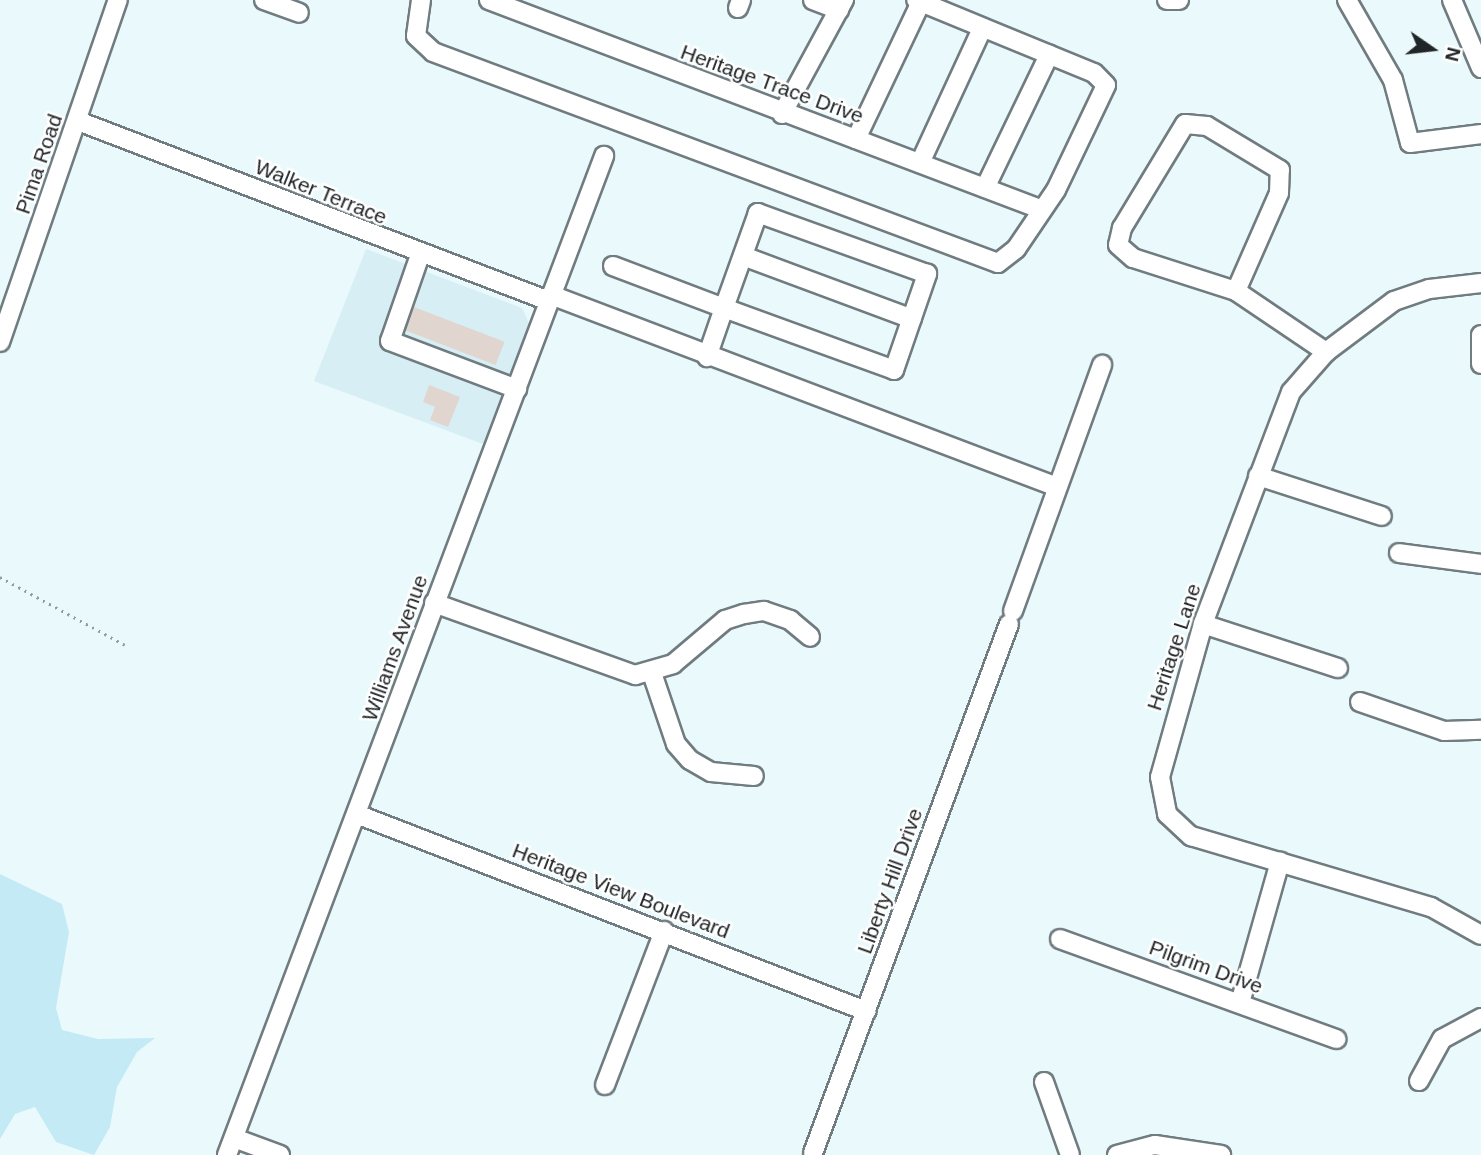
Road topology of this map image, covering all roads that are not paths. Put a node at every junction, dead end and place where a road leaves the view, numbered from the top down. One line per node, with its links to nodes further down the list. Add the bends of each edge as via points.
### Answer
1 (118, 0): 17 (street, Pima Road)
2 (264, 0): 12 (street)
3 (421, 0): 23 (street, via 416,36 433,52 987,263 1007,259)
4 (489, 0): 16 (street, Heritage Trace Drive)
5 (813, 0): 11 (street)
6 (1167, 0): 7 (street)
7 (1179, 0)
8 (1347, 0): 18 (street, via 1392,80 1406,136 1417,144)
9 (1452, 0): 15 (street)
10 (919, 1): 13 (street); 19 (street)
11 (842, 5): 16 (street)
12 (299, 13)
13 (982, 29): 14 (street); 21 (street)
14 (1049, 55): 22 (street); 23 (street, via 1094,73 1105,94 1069,169)
15 (1481, 68)
16 (782, 114): 19 (street, Heritage Trace Drive)
17 (78, 121): 24 (street, Walker Terrace); 33 (street, Pima Road)
18 (1481, 134)
19 (856, 139): 21 (street, Heritage Trace Drive)
20 (604, 156): 29 (street, Williams Avenue)
21 (920, 163): 22 (street, Heritage Trace Drive)
22 (985, 188): 23 (street, Heritage Trace Drive)
23 (1040, 209)
24 (420, 256): 29 (street, Walker Terrace); 38 (street, via 390,341)
25 (743, 256): 30 (street); 31 (street); 31 (street, via 758,213 927,275)
26 (613, 266): 30 (street)
27 (1481, 283): 34 (street, Heritage Lane, via 1429,289 1394,301)
28 (1236, 291): 28 (street, via 1133,258 1118,246 1122,228 1185,124 1208,126 1280,170 1279,193); 34 (street)
29 (550, 298): 35 (street, Walker Terrace); 38 (street, Williams Avenue)
30 (724, 308): 31 (street, via 894,370); 35 (street)
31 (912, 318)
32 (1481, 335): 36 (street)
33 (0, 342)
34 (1326, 352): 39 (street, Heritage Lane, via 1291,392)
35 (707, 357): 40 (street, Walker Terrace)
36 (1481, 364)
37 (1102, 365): 40 (street, Liberty Hill Drive)
38 (517, 389): 44 (street, Williams Avenue)
39 (1258, 476): 41 (street); 45 (street, Heritage Lane)
40 (1057, 487): 58 (street, Liberty Hill Drive)
41 (1382, 516)
42 (1399, 553): 43 (street)
43 (1481, 564)
44 (434, 603): 48 (street, via 618,671); 52 (street, Williams Avenue)
45 (1203, 624): 47 (street); 53 (street, Heritage Lane, via 1164,753 1160,777 1167,814 1191,836)
46 (810, 636): 48 (street, via 790,620 764,611 744,614)
47 (1338, 668)
48 (652, 673): 51 (street, via 676,744 690,760 711,772)
49 (1360, 702): 50 (street, via 1444,731)
50 (1481, 730)
51 (754, 776)
52 (359, 815): 54 (street, Heritage View Boulevard); 64 (street, Williams Avenue)
53 (1280, 863): 55 (street, Heritage Lane, via 1431,907); 57 (street)
54 (664, 931): 58 (street, Heritage View Boulevard); 63 (street)
55 (1481, 935)
56 (1060, 939): 57 (street, Pilgrim Drive)
57 (1240, 1003): 60 (street, Pilgrim Drive)
58 (866, 1011): 65 (street, Liberty Hill Drive)
59 (1481, 1018): 61 (street, via 1442,1040)
60 (1336, 1039)
61 (1419, 1081)
62 (1044, 1082): 68 (street)
63 (606, 1085)
64 (234, 1138): 66 (street, Williams Avenue); 67 (street)
65 (813, 1153)
66 (227, 1155)
67 (280, 1155)
68 (1070, 1155)
69 (1117, 1155): 70 (street, via 1155,1145)
70 (1221, 1155)

